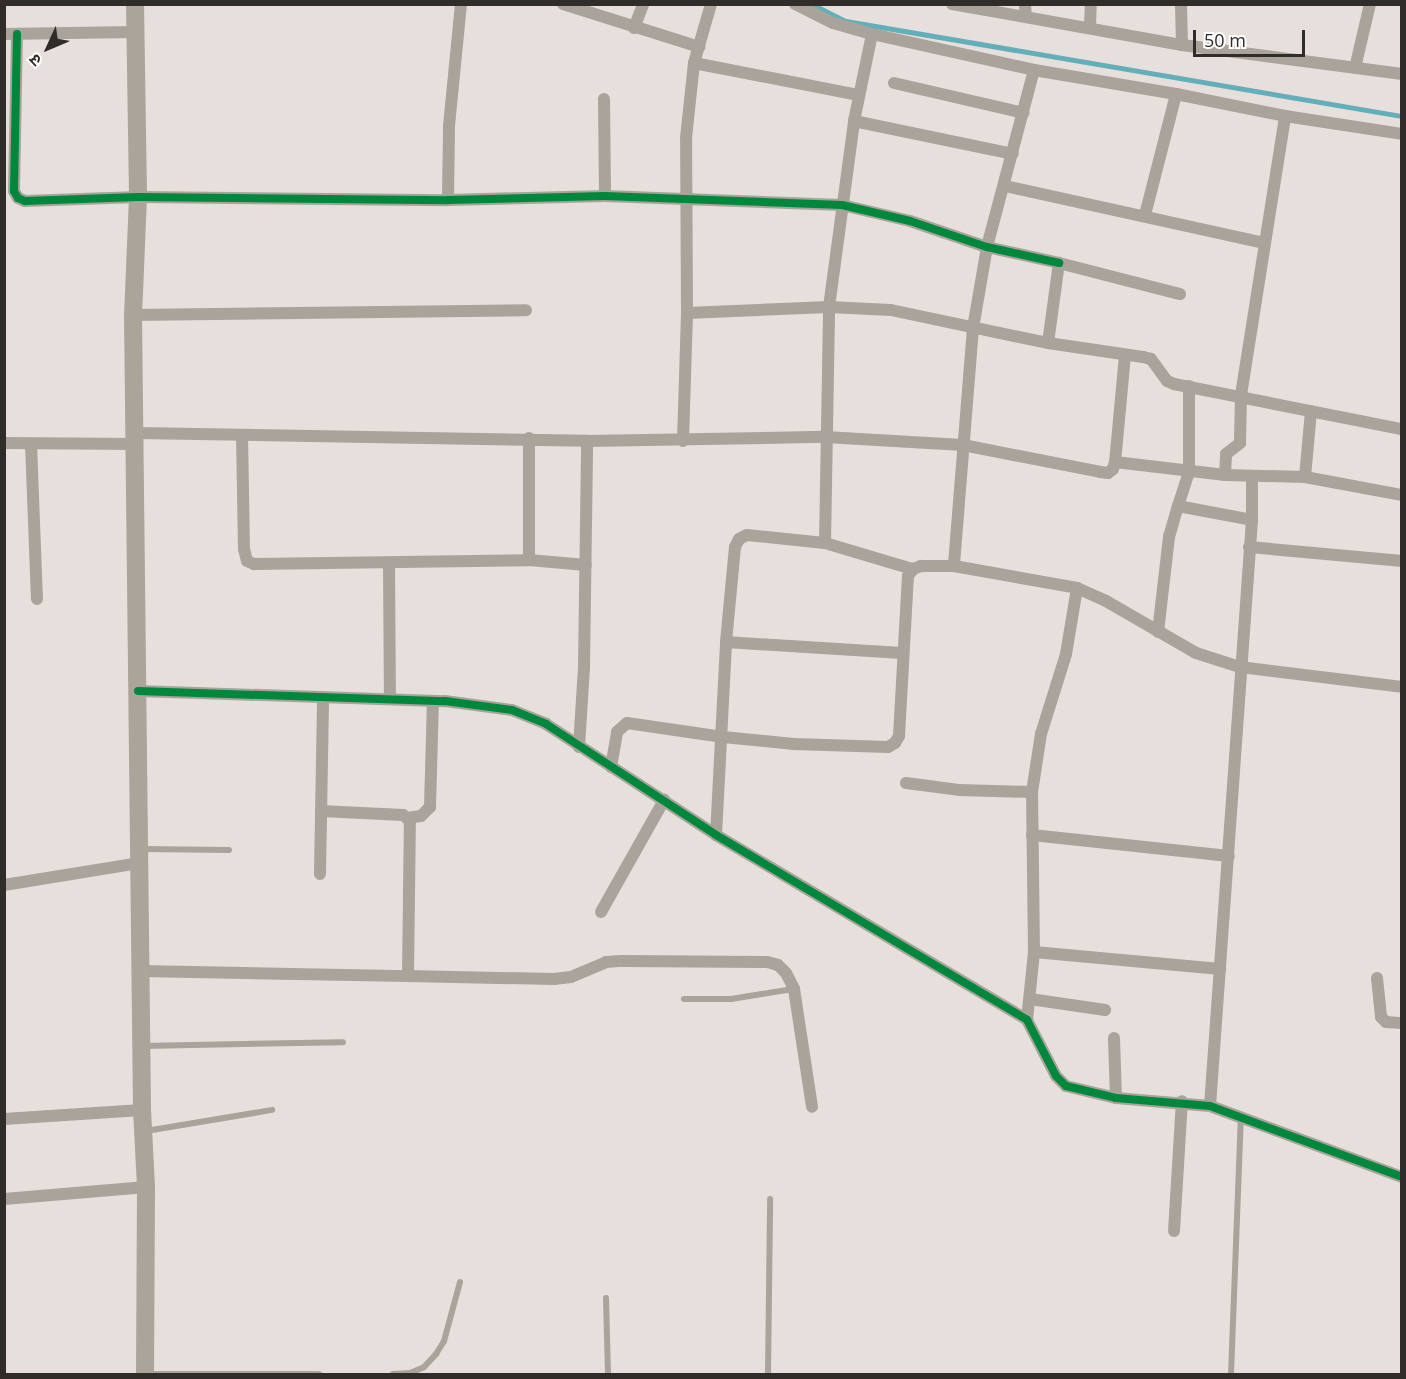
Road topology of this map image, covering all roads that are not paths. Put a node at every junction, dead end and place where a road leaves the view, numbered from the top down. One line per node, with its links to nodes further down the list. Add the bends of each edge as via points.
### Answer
1 (135, 4): 14 (main road)
2 (563, 4): 13 (street)
3 (643, 4): 13 (street)
4 (711, 4): 18 (street)
5 (795, 4): 16 (street)
6 (952, 4): 11 (street)
7 (1091, 4): 12 (street)
8 (1181, 4): 17 (street)
9 (1370, 4): 20 (street)
10 (458, 5): 36 (street)
11 (1026, 11): 12 (street)
12 (1090, 27): 17 (street)
13 (634, 28): 18 (street)
14 (134, 32): 15 (street); 33 (main road)
15 (10, 34): 33 (street, via 14,191 18,198 25,201)
16 (872, 34): 21 (street); 25 (street)
17 (1182, 45): 20 (street)
18 (699, 47): 19 (street)
19 (694, 63): 25 (street); 35 (street, via 686,138)
20 (1355, 68): 22 (street)
21 (1034, 70): 24 (street); 27 (street)
22 (1401, 74)
23 (894, 83): 27 (street)
24 (1176, 94): 28 (street); 38 (street)
25 (859, 95): 29 (street)
26 (604, 99): 34 (street)
27 (1024, 113): 31 (street)
28 (1285, 116): 30 (street); 39 (street)
29 (854, 121): 31 (street); 37 (street)
30 (1401, 134)
31 (1013, 154): 32 (street)
32 (1005, 186): 38 (street); 40 (street)
33 (138, 196): 36 (street); 46 (main road)
34 (605, 196): 35 (street); 36 (street)
35 (688, 197): 37 (street); 45 (street)
36 (448, 200)
37 (842, 205): 40 (street, via 910,221); 43 (street)
38 (1145, 215): 39 (street)
39 (1265, 243): 51 (street)
40 (987, 247): 41 (street); 47 (street)
41 (1059, 263): 42 (street); 48 (street)
42 (1180, 294)
43 (829, 307): 45 (street); 47 (street, via 891,310); 55 (street)
44 (526, 310): 46 (street)
45 (687, 312): 59 (street)
46 (133, 315): 56 (main road)
47 (973, 328): 48 (street); 62 (street)
48 (1048, 343): 49 (street)
49 (1125, 355): 50 (street, via 1151,359 1167,381); 63 (street)
50 (1190, 386): 51 (street); 64 (street)
51 (1241, 395): 52 (street); 65 (street, via 1240,443 1226,454)
52 (1311, 411): 53 (street); 67 (street)
53 (1401, 429)
54 (242, 435): 56 (street); 57 (street); 75 (street, via 244,549 248,561)
55 (825, 437): 59 (street); 62 (street); 71 (street)
56 (136, 438): 61 (street); 86 (main road)
57 (529, 438): 58 (street); 73 (street)
58 (586, 441): 59 (street); 76 (street)
59 (683, 441)
60 (4, 443): 61 (street)
61 (31, 444): 80 (street)
62 (963, 445): 63 (street, via 1108,473); 77 (street)
63 (1114, 462): 64 (street)
64 (1189, 472): 65 (street); 69 (street)
65 (1225, 475): 66 (street)
66 (1252, 476): 67 (street); 70 (street)
67 (1305, 477): 68 (street)
68 (1401, 495)
69 (1178, 506): 70 (street); 81 (street, via 1169,537)
70 (1252, 520): 72 (street)
71 (825, 543): 78 (street); 82 (street, via 747,535 739,538)
72 (1249, 547): 74 (street); 84 (street)
73 (529, 560): 75 (street); 76 (street)
74 (1401, 561)
75 (389, 564): 88 (street)
76 (586, 565): 91 (street)
77 (954, 566): 78 (street); 79 (street)
78 (913, 568): 83 (street, via 908,576)
79 (1077, 588): 81 (street); 94 (street, via 1066,654 1041,734)
80 (37, 599)
81 (1158, 632): 84 (street, via 1196,653)
82 (726, 642): 83 (street); 90 (street)
83 (902, 653): 90 (street, via 899,736 888,747)
84 (1240, 667): 85 (street); 102 (street)
85 (1401, 687)
86 (138, 691): 87 (street); 101 (main road)
87 (323, 697): 88 (street); 96 (street)
88 (390, 699): 89 (street)
89 (433, 700): 91 (street, via 512,710 546,724); 97 (street, via 432,801 427,812)
90 (723, 737): 92 (street, via 627,723 617,732); 98 (street)
91 (579, 747): 92 (street)
92 (611, 767): 95 (street)
93 (906, 783): 94 (street, via 959,790)
94 (1032, 792): 99 (street)
95 (664, 800): 98 (street); 105 (street)
96 (321, 811): 97 (street); 103 (street)
97 (407, 818): 109 (street, via 411,826)
98 (717, 835): 115 (street)
99 (1032, 835): 102 (street); 106 (street)
100 (229, 850): 101 (lane)
101 (140, 856): 104 (street); 108 (main road)
102 (1229, 856): 107 (street)
103 (320, 874)
104 (4, 885)
105 (601, 912)
106 (1034, 952): 107 (street); 113 (street)
107 (1220, 969): 122 (street)
108 (141, 971): 109 (street); 119 (main road)
109 (408, 976): 111 (street, via 554,979 571,977 606,962 767,962 786,973)
110 (1377, 978): 116 (street, via 1381,1017 1386,1022)
111 (794, 989): 112 (lane, via 752,997); 123 (street)
112 (684, 999)
113 (1030, 999): 114 (street); 115 (street)
114 (1106, 1010)
115 (1027, 1020): 120 (street, via 1061,1083)
116 (1401, 1023)
117 (1114, 1038): 120 (street)
118 (343, 1041): 119 (lane)
119 (142, 1046): 124 (main road)
120 (1116, 1098): 121 (street)
121 (1182, 1101): 122 (street); 133 (street)
122 (1210, 1106): 126 (street)
123 (812, 1107)
124 (142, 1110): 127 (street); 128 (main road)
125 (272, 1110): 128 (lane)
126 (1241, 1116): 129 (street); 141 (lane)
127 (4, 1119)
128 (143, 1132): 130 (main road)
129 (1401, 1177)
130 (146, 1186): 131 (street); 136 (main road)
131 (4, 1199)
132 (770, 1199): 140 (lane)
133 (1174, 1231)
134 (460, 1282): 138 (lane, via 444,1341 436,1354 417,1370)
135 (606, 1298): 139 (lane)
136 (145, 1374): 137 (lane)
137 (319, 1374)
138 (393, 1374)
139 (608, 1374)
140 (768, 1374)
141 (1231, 1374)

